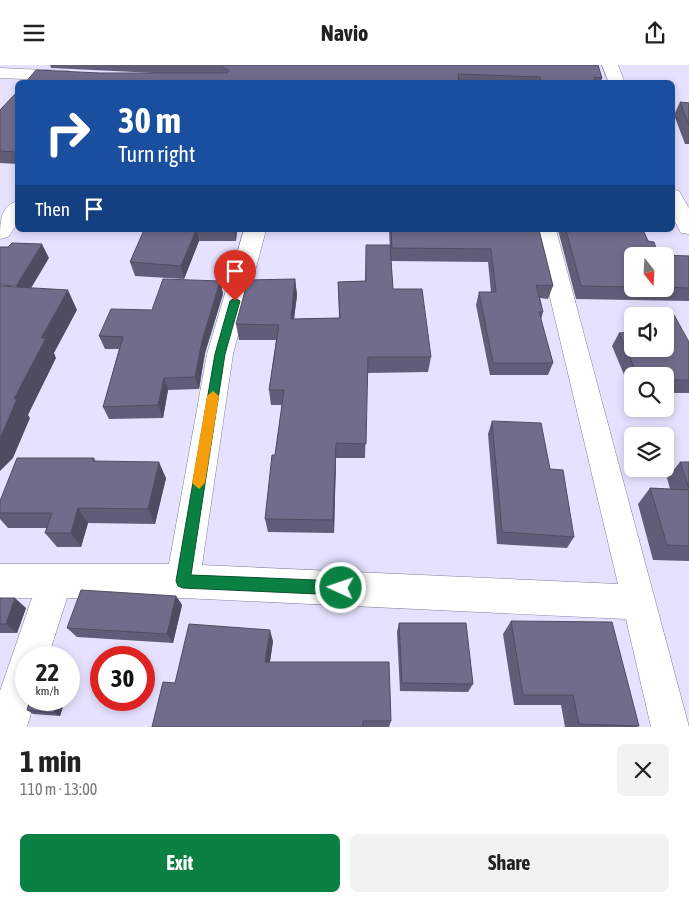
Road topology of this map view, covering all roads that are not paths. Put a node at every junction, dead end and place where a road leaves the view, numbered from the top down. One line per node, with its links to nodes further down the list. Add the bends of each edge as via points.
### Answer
1 (610, 65): 4 (street)
2 (0, 73): 3 (street)
3 (86, 77)
4 (616, 80)
5 (675, 201): 7 (street)
6 (15, 211): 10 (street)
7 (689, 228)
8 (254, 232): 12 (street, via 220,354)
9 (546, 232): 14 (street)
10 (0, 233)
11 (0, 581): 13 (street)
12 (183, 581): 13 (street); 14 (street)
13 (55, 582): 15 (street)
14 (638, 602): 18 (street)
15 (34, 646)
16 (15, 703): 17 (street)
17 (7, 727)
18 (671, 727)

